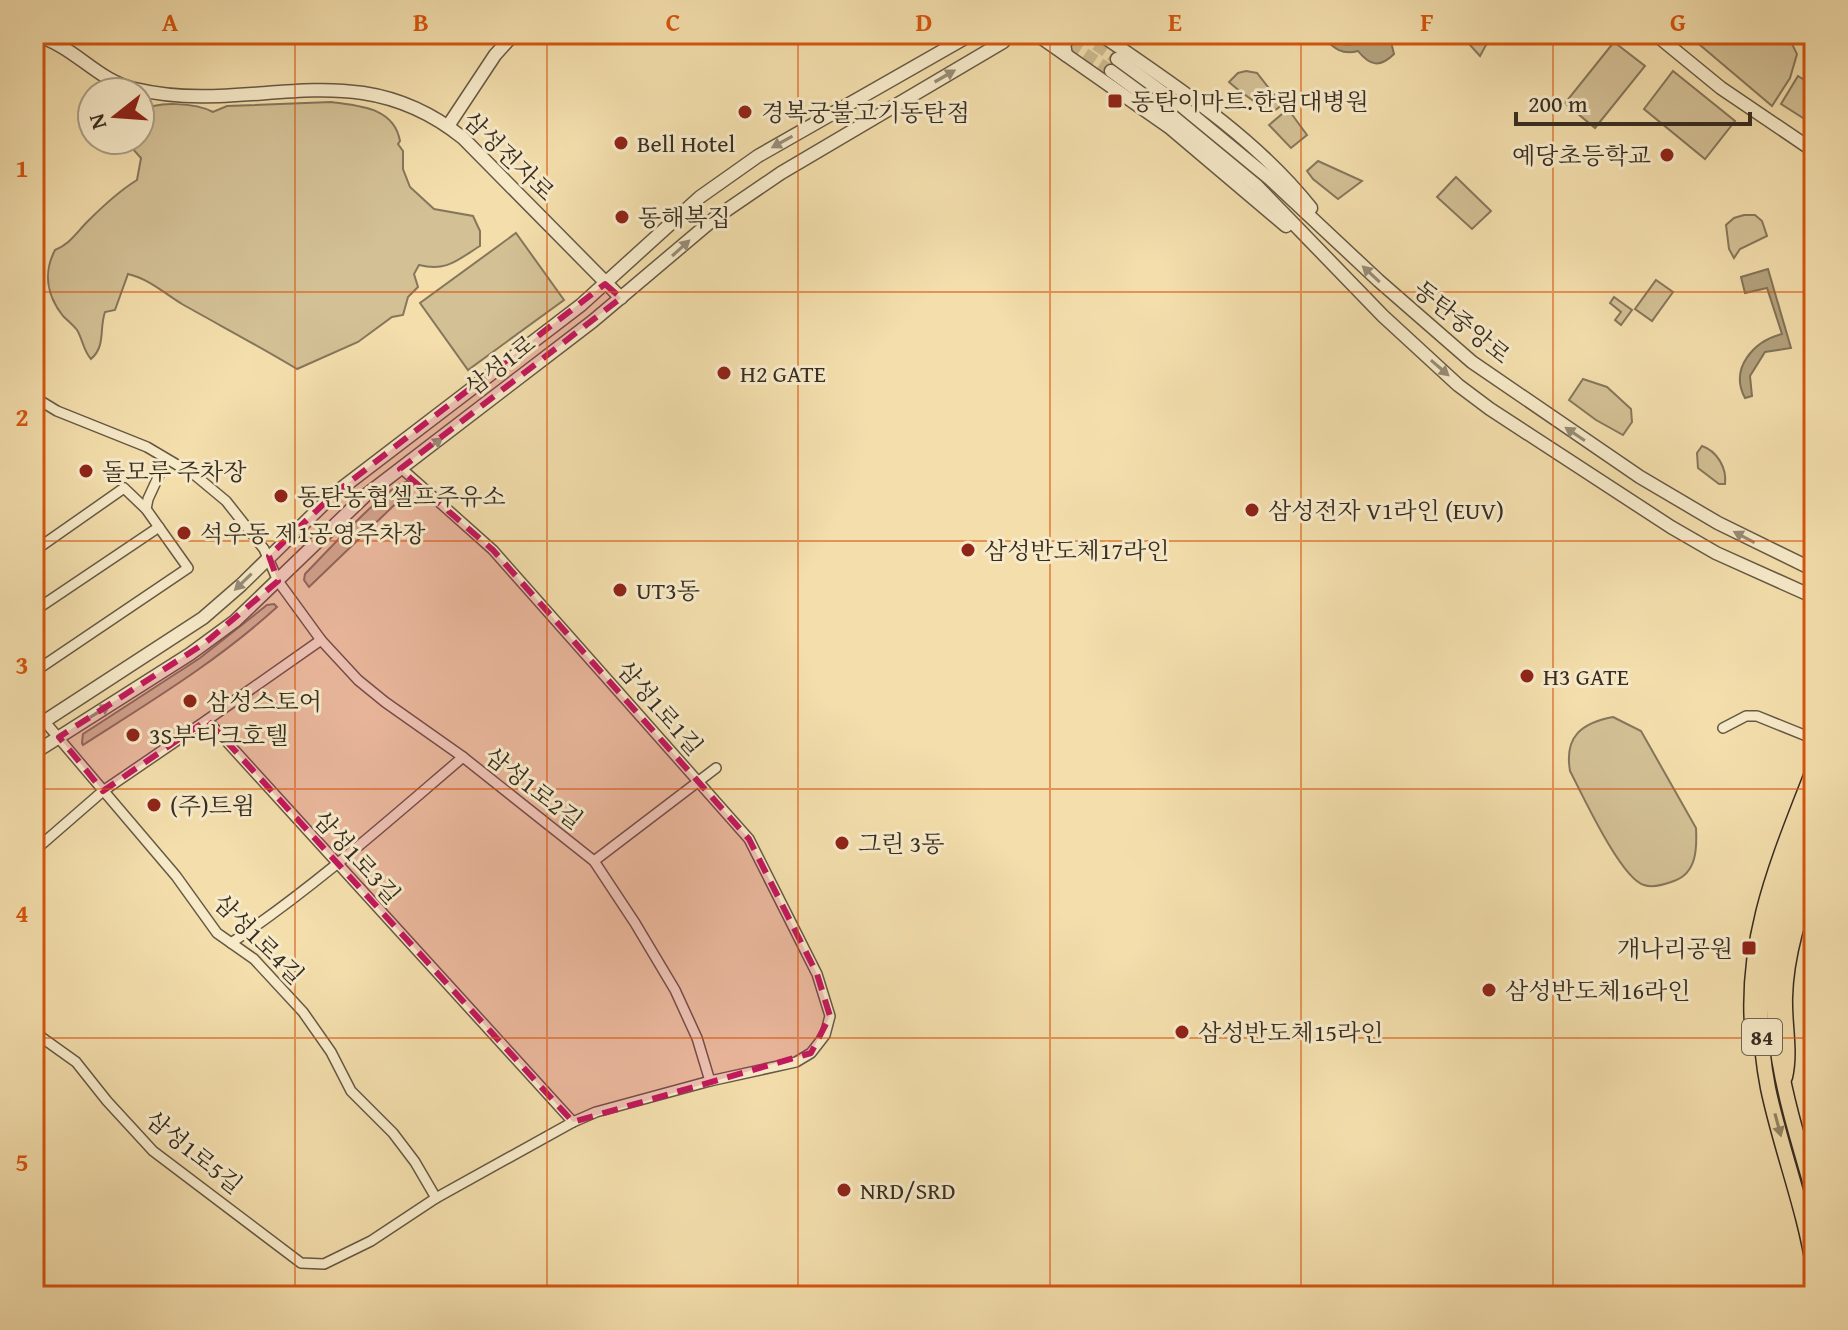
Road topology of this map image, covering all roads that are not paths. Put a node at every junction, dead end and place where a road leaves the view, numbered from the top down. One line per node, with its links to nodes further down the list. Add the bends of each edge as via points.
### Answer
1 (514, 34): 10 (street)
2 (1010, 34): 15 (street, 삼성1로, one-way to 2, via 715,218 781,173)
3 (1036, 34): 9 (street)
4 (1073, 34): 9 (street, via 1064,44)
5 (1655, 34): 11 (street, via 1721,88)
6 (34, 35): 10 (street, 삼성전자로, via 61,44 107,78 133,89 199,97 342,89 410,106)
7 (1102, 35): 12 (street, via 1190,96 1288,179)
8 (968, 36): 14 (street, 삼성1로, one-way to 14, via 738,168)
9 (1066, 55): 13 (street, via 1169,127)
10 (448, 126): 14 (street, 삼성전자로)
11 (1814, 151)
12 (1337, 242): 13 (street, 동탄중앙로, via 1184,108 1114,65 1257,186); 23 (street, 동탄중앙로, one-way to 12, via 1718,523 1572,432 1472,362)
13 (1323, 256): 25 (street, 동탄중앙로, one-way to 25, via 1420,351 1490,409 1705,546)
14 (605, 284): 15 (street, 삼성전자로); 22 (street, 삼성1로, via 334,494)
15 (621, 298): 18 (street, 삼성1로, one-way to 15)
16 (34, 397): 17 (street, 삼성1로2길)
17 (166, 460): 19 (street); 22 (street, 삼성1로2길, via 226,501)
18 (401, 468): 24 (street, 삼성1로); 40 (street, 삼성1로1길, via 493,550)
19 (146, 509): 20 (street); 21 (street, via 124,488)
20 (159, 527): 26 (street); 28 (street, via 188,568)
21 (34, 551)
22 (269, 556): 24 (street, 삼성1로2길); 30 (street, 삼성1로, one-way to 30, via 203,618)
23 (1814, 570)
24 (277, 576): 27 (street, 삼성1로2길); 34 (street, 삼성1로, one-way to 24, via 217,635)
25 (1814, 597)
26 (34, 611)
27 (321, 640): 31 (street); 37 (street, 삼성1로2길, via 367,688)
28 (34, 672)
29 (34, 709): 30 (street, 삼성1로4길)
30 (46, 720): 32 (street, 삼성1로); 34 (street, 삼성1로4길)
31 (207, 720): 41 (street); 46 (street, 삼성1로3길)
32 (34, 728)
33 (1723, 728): 35 (street, via 1757,716)
34 (59, 737): 36 (street, 삼성1로); 41 (street, 삼성1로4길)
35 (1814, 739)
36 (34, 753)
37 (463, 757): 45 (street, 삼성1로2길); 46 (street)
38 (716, 768): 40 (street)
39 (1814, 768): 51 (main road, via 1771,881 1755,945 1751,990 1757,1068)
40 (699, 783): 45 (street); 50 (street, 삼성1로1길, via 749,839 817,974 830,1016 825,1035 796,1062)
41 (103, 791): 44 (street); 48 (street, 삼성1로4길, via 217,933)
42 (1814, 805): 51 (main road, 84, via 1783,883 1767,944 1761,1011)
43 (1814, 839): 51 (main road, 84, via 1778,951)
44 (34, 851)
45 (594, 861): 50 (street, 삼성1로2길, via 675,990)
46 (337, 865): 48 (street); 52 (street, 삼성1로3길)
47 (1814, 872): 51 (main road, via 1786,974 1789,1061)
48 (231, 943): 54 (street, 삼성1로4길, via 254,959 303,1012 351,1091 400,1142)
49 (34, 1032): 54 (street, 삼성1로5길, via 76,1062 153,1151 301,1263 324,1264 371,1241)
50 (710, 1081): 52 (street)
51 (1776, 1087): 53 (main road, 84); 55 (main road, 84, one-way to 55)
52 (573, 1122): 54 (street)
53 (1814, 1195)
54 (436, 1198)
55 (1814, 1271)

